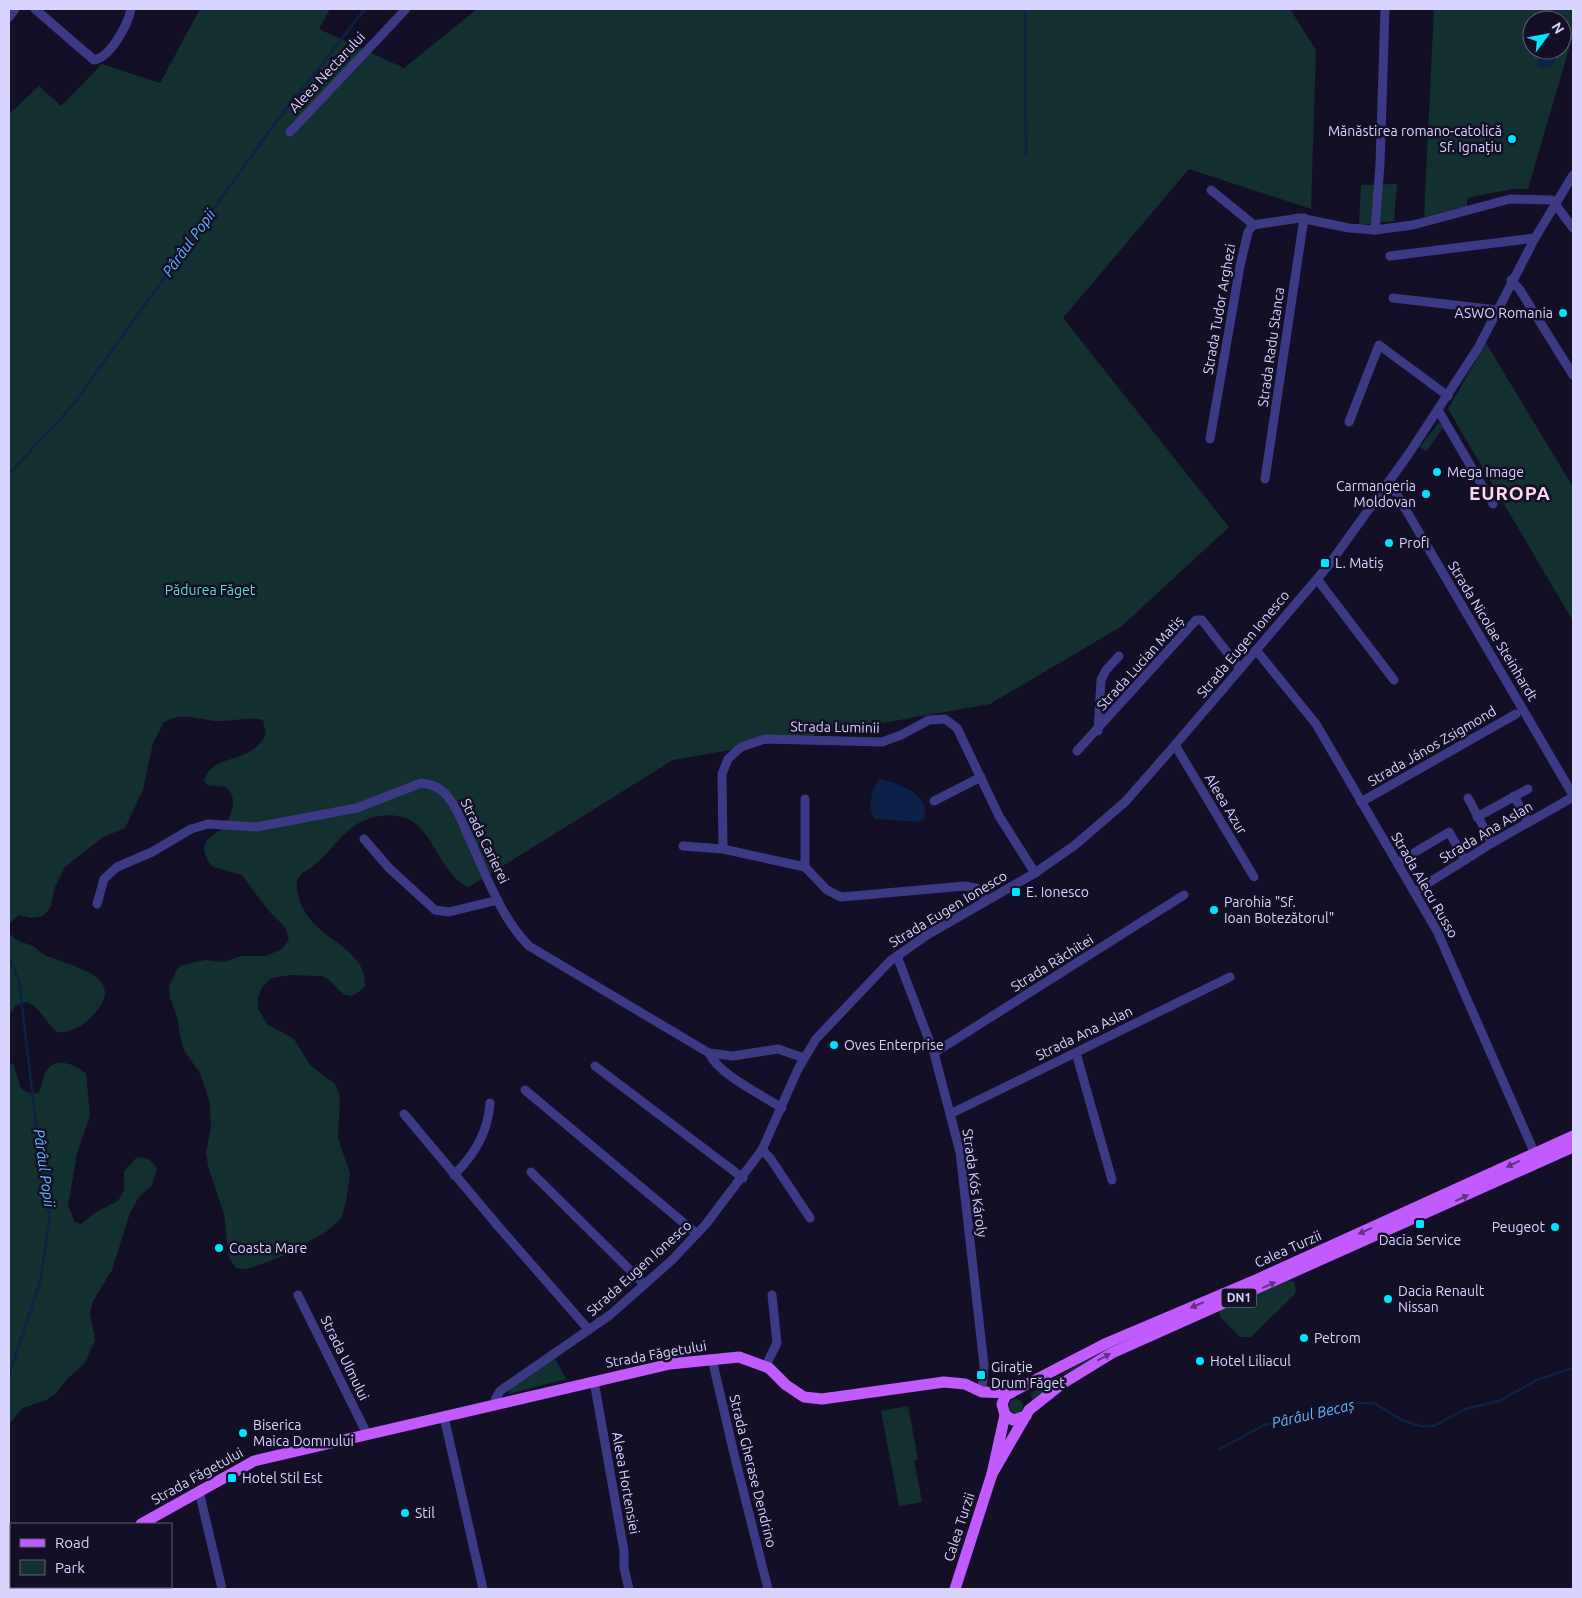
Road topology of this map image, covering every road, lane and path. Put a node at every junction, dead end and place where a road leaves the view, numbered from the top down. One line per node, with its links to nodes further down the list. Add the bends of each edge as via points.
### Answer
1 (15, 9): 6 (street)
2 (35, 9): 3 (street, via 94,60 109,50 124,31)
3 (131, 9)
4 (406, 9): 7 (street, Aleea Nectarului)
5 (1385, 9): 14 (street)
6 (9, 17)
7 (290, 132)
8 (1573, 175): 10 (street, Strada Eugen Ionesco)
9 (1211, 190): 12 (street)
10 (1556, 203): 13 (street); 14 (street, via 1547,198 1510,198 1419,223); 15 (street, Strada Eugen Ionesco)
11 (1304, 218): 12 (street); 14 (street); 25 (street, Strada Radu Stanca)
12 (1254, 225): 24 (street, Strada Tudor Arghezi, via 1248,232 1240,266)
13 (1573, 228)
14 (1375, 230)
15 (1535, 238): 16 (street); 17 (street, Strada Eugen Ionesco)
16 (1390, 256)
17 (1512, 280): 19 (street, Strada Eugen Ionesco); 20 (street)
18 (1393, 298): 19 (street)
19 (1497, 310): 21 (street, Strada Eugen Ionesco)
20 (1573, 375)
21 (1448, 396): 22 (street, Strada Eugen Ionesco); 23 (street, via 1379,345)
22 (1438, 410): 26 (street, Strada Eugen Ionesco); 27 (street)
23 (1349, 422)
24 (1210, 439)
25 (1266, 479)
26 (1388, 482): 28 (street, Strada Eugen Ionesco); 40 (street, Strada Nicolae Steinhardt)
27 (1493, 504)
28 (1317, 579): 29 (street, Strada Eugen Ionesco); 32 (street)
29 (1256, 650): 31 (street, Strada Eugen Ionesco); 44 (street, Strada Alecu Russo, via 1316,724)
30 (1119, 656): 34 (street, via 1101,680)
31 (1240, 669): 34 (street, Strada Lucian Matiș, via 1199,619); 35 (street, Strada Eugen Ionesco)
32 (1394, 680)
33 (1516, 714): 44 (street, Strada János Zsigmond)
34 (1098, 731): 36 (street, Strada Lucian Matiș)
35 (1175, 745): 54 (street, Strada Eugen Ionesco, via 1125,802); 55 (street, Aleea Azur)
36 (1077, 751)
37 (980, 777): 43 (street); 50 (street, Strada Luminii, via 957,728 941,718 929,720 882,742 759,740 737,749 722,770); 54 (street, Strada Luminii, via 1013,841)
38 (1528, 788): 39 (street)
39 (1514, 796): 45 (street); 46 (street)
40 (1573, 796): 46 (street, Strada Ana Aslan)
41 (1468, 798): 45 (street)
42 (805, 799): 53 (street)
43 (934, 801)
44 (1361, 802): 52 (street, Strada Alecu Russo)
45 (1477, 817): 48 (street)
46 (1528, 822): 48 (street, Strada Ana Aslan)
47 (364, 839): 58 (street, via 400,879 435,910 449,912)
48 (1492, 843): 51 (street, Strada Ana Aslan)
49 (682, 846): 50 (street)
50 (723, 849): 53 (street)
51 (1465, 860): 52 (street, via 1449,832); 56 (street, Strada Ana Aslan)
52 (1397, 863): 56 (street, Strada Alecu Russo)
53 (805, 867): 59 (street, via 827,890 841,897 965,886 976,888)
54 (1035, 873): 59 (street, Strada Eugen Ionesco)
55 (1254, 878)
56 (1414, 892): 76 (street, Strada Alecu Russo, via 1450,958)
57 (1184, 895): 64 (street, Strada Răchitei)
58 (498, 900): 60 (street, Strada Carierei, via 454,805 438,787 422,783 357,808 256,827 208,824 191,829 152,852 117,867 104,879); 63 (street, Strada Carierei, via 518,935 529,946)
59 (986, 901): 61 (street, Strada Eugen Ionesco)
60 (97, 904)
61 (897, 956): 64 (street, Strada Kós Károly); 66 (street, Strada Eugen Ionesco, via 832,1020)
62 (1230, 976): 65 (street, Strada Ana Aslan)
63 (709, 1053): 66 (street, Strada Carierei, via 733,1056 778,1049); 70 (street, via 712,1061 722,1069)
64 (934, 1053): 72 (street, Strada Kós Károly)
65 (1076, 1053): 72 (street, Strada Ana Aslan); 80 (street)
66 (804, 1058): 70 (street, Strada Eugen Ionesco)
67 (595, 1066): 79 (street)
68 (524, 1090): 83 (street)
69 (490, 1103): 78 (street, via 486,1130 469,1159)
70 (782, 1108): 75 (street, Strada Eugen Ionesco)
71 (404, 1114): 78 (street)
72 (950, 1114): 91 (street, Strada Kós Károly, via 960,1152 984,1365)
73 (1573, 1136): 76 (main road, Calea Turzii / DN1)
74 (1573, 1147): 95 (main road, Calea Turzii / DN1, one-way to 74, via 1063,1383 1112,1353)
75 (762, 1150): 79 (street, Strada Eugen Ionesco); 82 (street)
76 (1535, 1154): 92 (main road, Calea Turzii / DN1, one-way to 92, via 1107,1343)
77 (531, 1172): 84 (street)
78 (454, 1175): 87 (street)
79 (743, 1178): 83 (street, Strada Eugen Ionesco)
80 (1112, 1180)
81 (574, 1207): 84 (street)
82 (810, 1218)
83 (697, 1234): 84 (street, Strada Eugen Ionesco)
84 (643, 1282): 87 (street, Strada Eugen Ionesco)
85 (298, 1295): 97 (street, Strada Ulmului)
86 (772, 1295): 89 (street, via 777,1343)
87 (590, 1330): 93 (street, Strada Eugen Ionesco, via 500,1391)
88 (712, 1359): 89 (main road, Strada Făgetului, via 739,1357); 90 (main road, Strada Făgetului, via 670,1364); 104 (street, Strada Gherase Dendrino)
89 (765, 1366): 91 (main road, Strada Făgetului, via 796,1392 813,1398 847,1397 944,1382 964,1384)
90 (594, 1381): 93 (main road, Strada Făgetului); 103 (street, Aleea Hortensiei)
91 (982, 1392): 92 (main road, Strada Făgetului); 94 (main road, Strada Făgetului)
92 (1014, 1392): 94 (main road, Calea Turzii / DN1, via 1003,1400); 95 (main road, via 1022,1393 1029,1400)
93 (496, 1405): 96 (main road, Strada Făgetului)
94 (1004, 1412): 95 (main road, via 1013,1420); 98 (main road, Calea Turzii / DN1)
95 (1028, 1413): 98 (main road, Calea Turzii / DN1)
96 (444, 1417): 97 (main road, Strada Făgetului); 102 (street)
97 (367, 1434): 99 (main road, Strada Făgetului, via 254,1461)
98 (992, 1474): 105 (main road, Calea Turzii / DN1)
99 (198, 1491): 100 (main road, Strada Făgetului); 101 (street)
100 (143, 1523)
101 (222, 1589)
102 (483, 1589)
103 (629, 1589)
104 (768, 1589)
105 (955, 1589)

